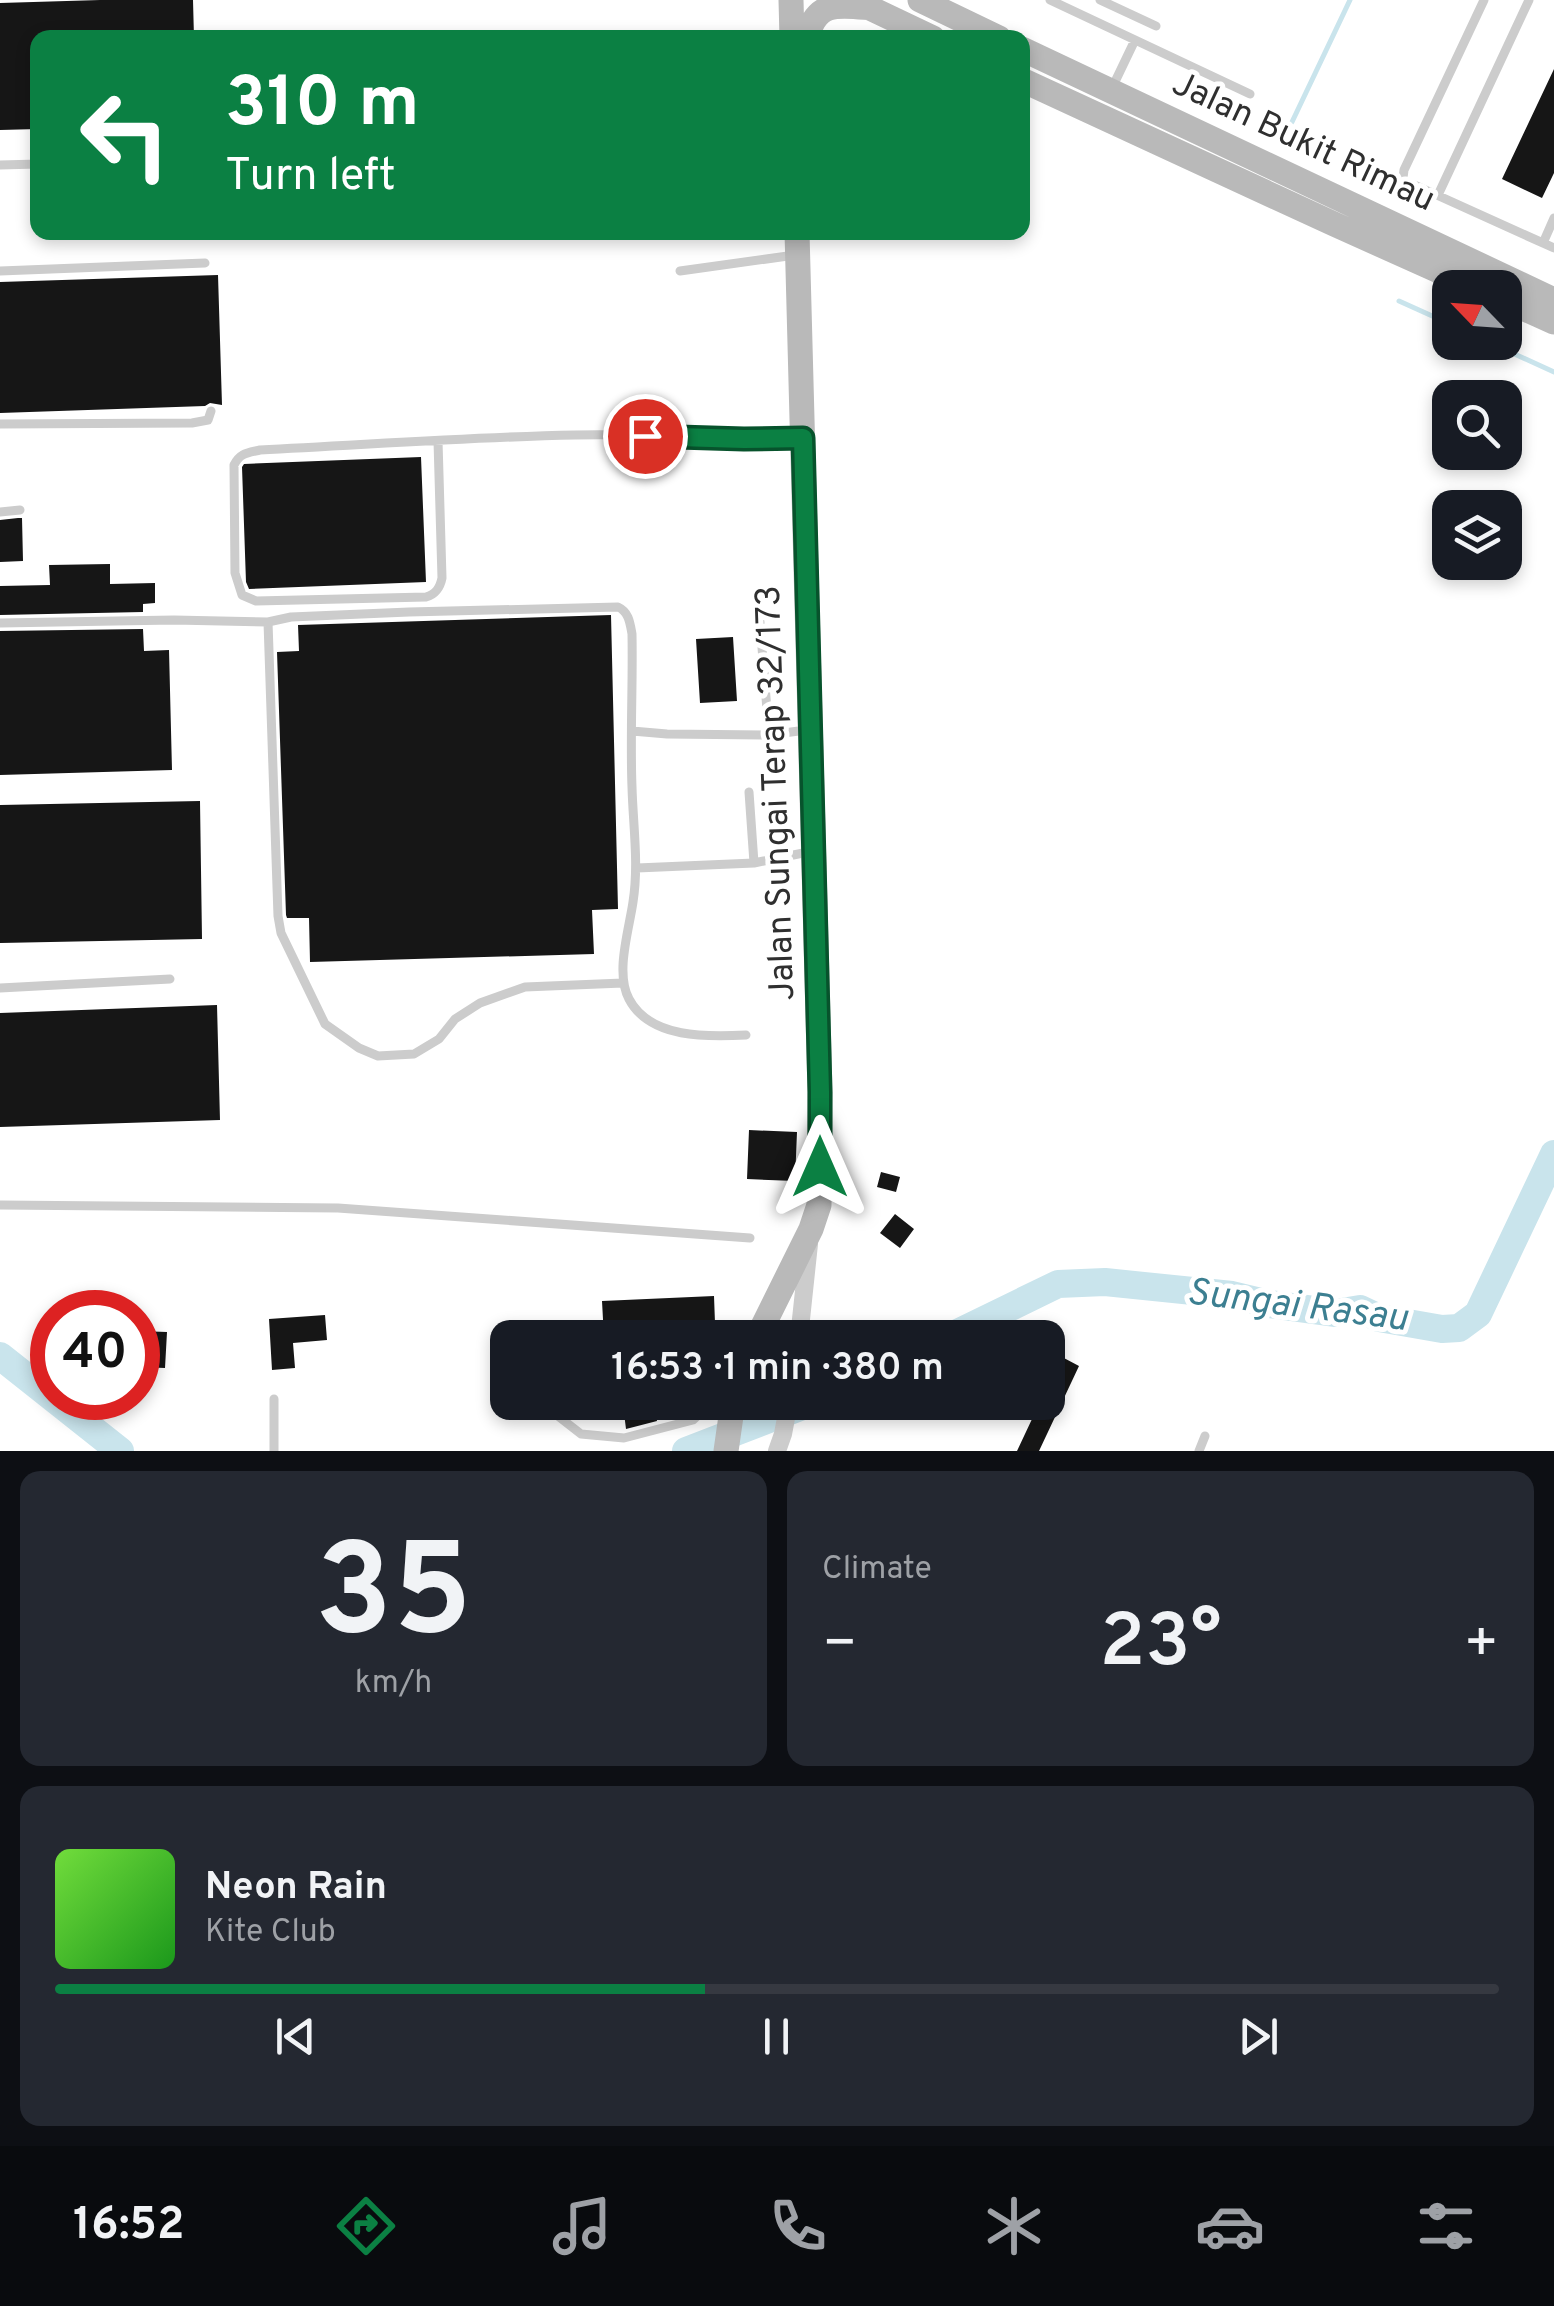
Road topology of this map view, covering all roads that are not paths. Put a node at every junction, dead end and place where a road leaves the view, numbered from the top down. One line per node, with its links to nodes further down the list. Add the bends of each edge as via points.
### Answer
1 (791, 0): 9 (street)
2 (920, 0): 12 (street)
3 (1050, 0): 13 (lane)
4 (1100, 0): 8 (lane)
5 (1484, 0): 20 (lane, via 1404,170 1408,182)
6 (1528, 0): 20 (lane)
7 (862, 4): 10 (street, via 820,11); 11 (street)
8 (1156, 26)
9 (792, 30)
10 (808, 30)
11 (916, 30)
12 (982, 30)
13 (1135, 40): 16 (lane); 17 (lane)
14 (1030, 52): 16 (street, Jalan Bukit Rimau)
15 (1030, 84): 26 (street, Jalan Bukit Rimau)
16 (1111, 90): 29 (street, Jalan Bukit Rimau)
17 (1250, 94)
18 (30, 164): 19 (lane)
19 (0, 165)
20 (1438, 195): 22 (lane)
21 (1554, 218): 22 (lane)
22 (1542, 243): 24 (lane)
23 (798, 244): 28 (lane); 34 (street, Jalan Sungai Terap 32/173)
24 (1554, 248)
25 (205, 263): 27 (lane)
26 (1437, 270)
27 (0, 271)
28 (680, 271)
29 (1554, 300)
30 (1522, 308): 31 (street)
31 (1554, 322)
32 (211, 411): 33 (lane, via 208,420 192,422)
33 (0, 424)
34 (803, 438): 35 (lane); 41 (street, Jalan Sungai Terap 32/173)
35 (438, 441): 35 (lane, via 442,578 433,595 256,601 242,595 232,504 239,456)
36 (20, 510): 37 (lane)
37 (0, 512)
38 (759, 610): 43 (lane)
39 (268, 622): 40 (lane); 42 (lane, via 618,607 628,615 632,634); 49 (lane, via 278,916 325,1024 359,1048 395,1057 414,1054 480,1004 524,987)
40 (0, 624)
41 (810, 729): 43 (lane); 45 (street, Jalan Sungai Terap 32/173)
42 (632, 731): 43 (lane); 47 (lane)
43 (769, 735)
44 (749, 792): 46 (lane)
45 (814, 851): 46 (lane); 53 (street, Jalan Sungai Terap 32/173, via 820,1092 819,1205)
46 (754, 863): 47 (lane)
47 (637, 868): 49 (lane)
48 (170, 979): 50 (lane)
49 (623, 982): 51 (lane, via 652,1025 703,1037)
50 (0, 988)
51 (746, 1035)
52 (0, 1205): 54 (lane, via 338,1208)
53 (811, 1229): 55 (street, Jalan Sungai Terap 32/173); 56 (street)
54 (750, 1238)
55 (766, 1320)
56 (800, 1320)
57 (274, 1399): 63 (lane)
58 (563, 1420): 59 (lane, via 581,1434 624,1438)
59 (693, 1420)
60 (726, 1420): 62 (street)
61 (1206, 1436): 64 (lane)
62 (726, 1447)
63 (274, 1451)
64 (1198, 1451)

